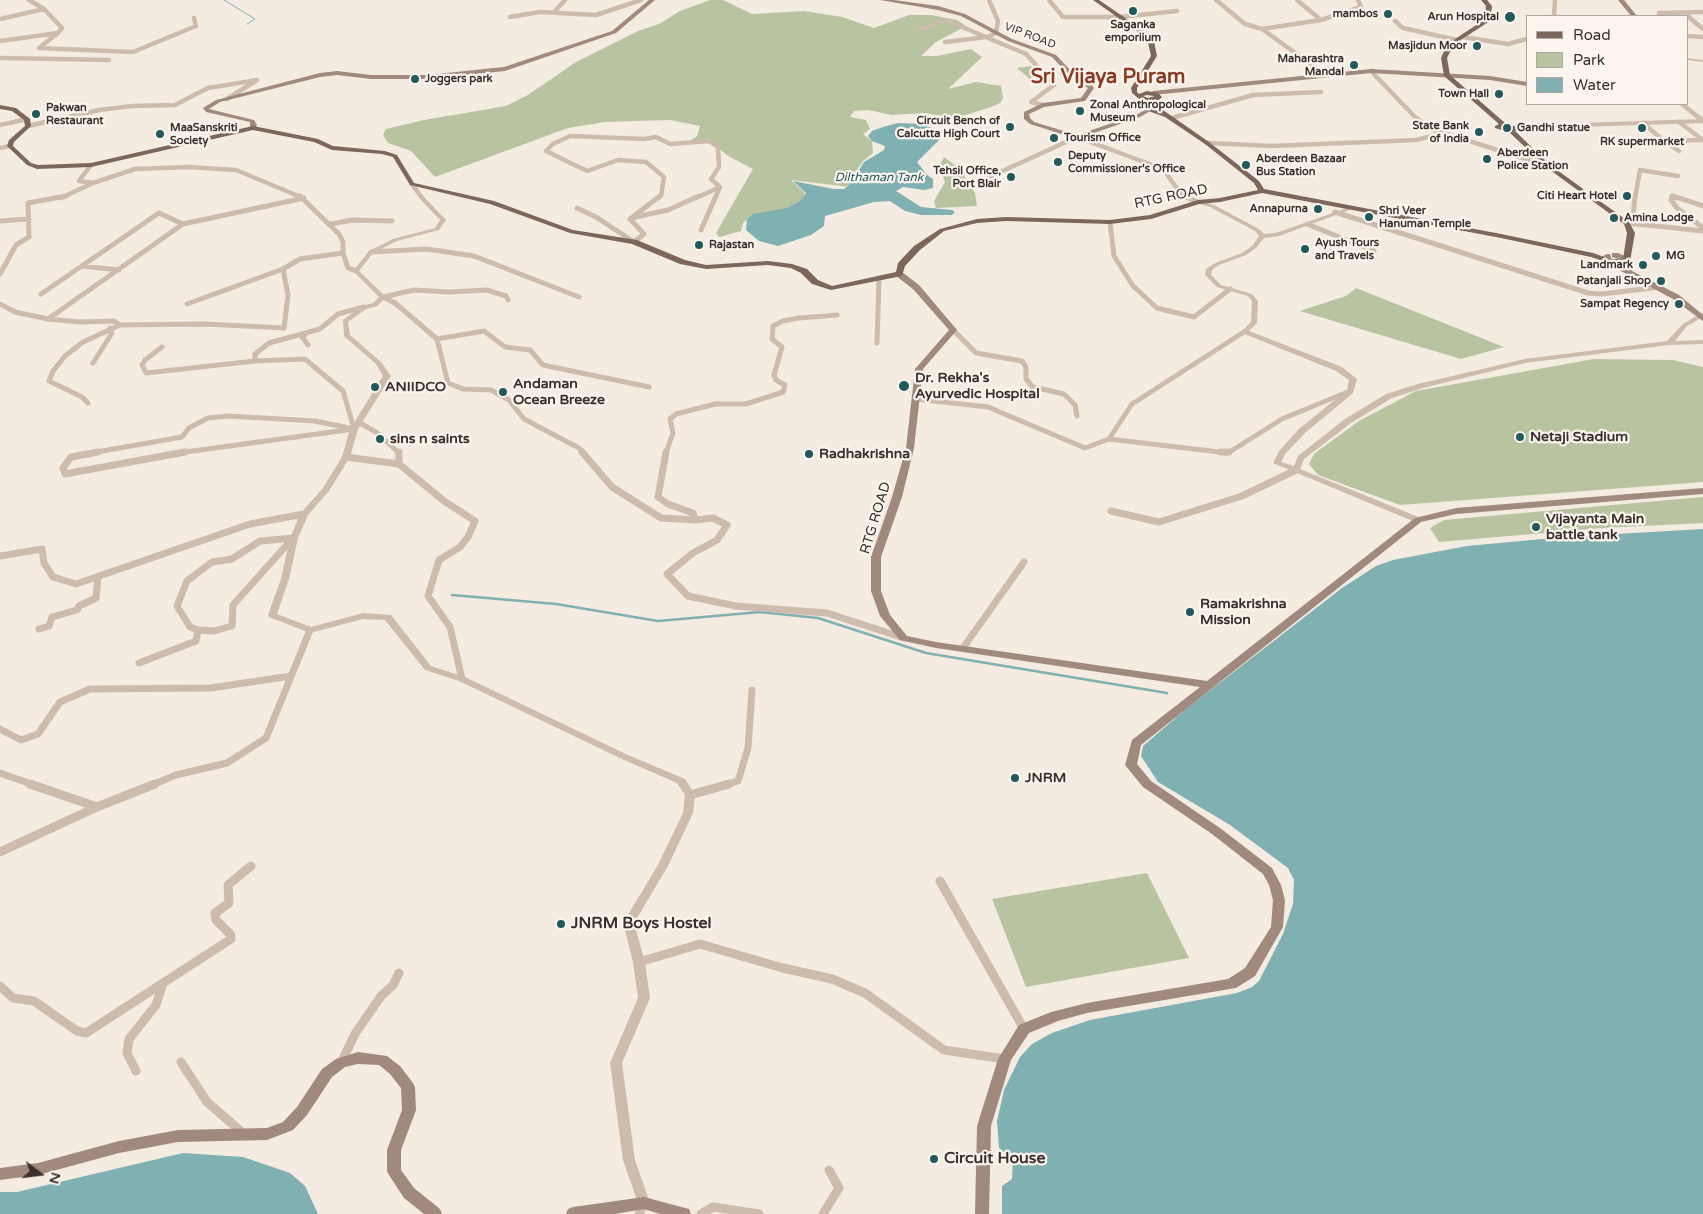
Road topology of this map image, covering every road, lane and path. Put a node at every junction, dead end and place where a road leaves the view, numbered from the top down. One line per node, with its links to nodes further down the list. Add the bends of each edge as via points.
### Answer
1 (29, 0): 15 (street)
2 (565, 0): 17 (street)
3 (641, 0): 17 (street, via 596,15)
4 (652, 0): 58 (main road, via 614,32 505,69 426,77 328,74)
5 (883, 0): 39 (main road, VIP ROAD, via 952,12 980,23)
6 (989, 0): 39 (street, via 998,21)
7 (1050, 0): 24 (street, via 1063,17)
8 (1096, 0): 24 (main road)
9 (1216, 0): 36 (street, via 1245,24)
10 (1297, 0): 29 (street)
11 (1358, 0): 29 (street, via 1361,7)
12 (1484, 0): 43 (main road, via 1489,6 1487,21)
13 (1555, 0): 20 (street)
14 (1621, 0): 21 (main road)
15 (44, 9): 26 (street); 38 (street, via 62,28)
16 (1177, 11): 24 (street)
17 (554, 12): 28 (street)
18 (1703, 12): 19 (street)
19 (1684, 13): 22 (street); 23 (street)
20 (1554, 15)
21 (1633, 15)
22 (1660, 15)
23 (1686, 15)
24 (1120, 16): 54 (main road, via 1150,37 1154,56)
25 (1688, 16): 32 (street)
26 (0, 18): 33 (street)
27 (194, 18): 38 (street, via 196,26 133,52 39,48)
28 (511, 18)
29 (1321, 20): 36 (street)
30 (1395, 20): 43 (street, via 1403,28)
31 (1688, 23): 32 (street)
32 (1696, 23): 34 (street); 37 (street)
33 (10, 24)
34 (1703, 24)
35 (919, 29): 41 (street, via 931,28 938,20 948,21)
36 (1262, 29): 52 (street)
37 (1703, 29)
38 (58, 34): 45 (street)
39 (996, 34): 41 (street); 60 (main road, VIP ROAD, via 1054,56 1091,88 1083,100)
40 (1688, 36): 42 (street)
41 (987, 37): 46 (street); 60 (street, via 1026,54 1054,82 1031,102)
42 (1703, 37)
43 (1460, 39): 44 (street, via 1508,44); 53 (main road, via 1448,49 1444,58)
44 (1526, 39)
45 (0, 41)
46 (945, 42)
47 (0, 58): 49 (street)
48 (1688, 59): 50 (street)
49 (109, 60)
50 (1703, 61)
51 (1371, 71): 52 (main road); 53 (main road); 73 (street, via 1414,116 1431,129)
52 (1326, 75): 57 (main road, via 1174,92)
53 (1447, 76): 55 (main road); 72 (main road)
54 (1138, 84): 57 (main road); 59 (main road, via 1134,92)
55 (1526, 84)
56 (1321, 92): 65 (street, via 1253,95)
57 (1155, 98): 59 (main road, via 1149,104); 59 (main road, via 1142,94); 63 (main road); 65 (main road)
58 (227, 99): 67 (street, via 257,80 208,88 175,105 132,106); 71 (main road, via 205,109 248,119 254,122)
59 (1140, 100): 63 (main road); 64 (main road)
60 (1043, 105): 74 (main road, via 1026,113 1027,119)
61 (1683, 105): 66 (street)
62 (0, 107): 67 (main road, via 14,109)
63 (1150, 111): 64 (main road); 65 (main road)
64 (1134, 117): 74 (main road)
65 (1172, 118): 78 (main road)
66 (1703, 121): 68 (street)
67 (27, 122): 70 (street); 79 (main road)
68 (1679, 122): 69 (street); 75 (street)
69 (1643, 123): 72 (street); 76 (street)
70 (0, 125)
71 (253, 128): 82 (main road); 87 (main road, via 316,140 332,148 395,156)
72 (1513, 129): 83 (main road)
73 (1444, 133): 78 (street, via 1416,140 1378,142 1272,146); 83 (street)
74 (1077, 137): 85 (street); 91 (street, via 1163,169 1184,198)
75 (1703, 140): 76 (street)
76 (1664, 141): 77 (street); 81 (street)
77 (1636, 142)
78 (1207, 143): 89 (main road, via 1257,182)
79 (10, 146): 80 (street); 82 (main road, via 37,168)
80 (0, 148)
81 (1679, 151)
82 (91, 165): 86 (street, via 79,181)
83 (1548, 166): 101 (main road)
84 (1678, 176): 101 (street, via 1640,170 1633,219)
85 (985, 179)
86 (93, 183): 90 (street, via 135,169 188,167 236,170); 96 (street, via 65,198 28,203)
87 (412, 184): 108 (main road, via 492,202 572,232); 110 (street, via 444,220 437,229 395,240)
88 (720, 186): 97 (street, via 668,210); 97 (street, via 712,179 719,168 718,147 708,141 670,144 656,137 570,136 546,151 587,170 618,160 646,162 664,177 661,196); 105 (street)
89 (1262, 191): 91 (main road, RTG ROAD); 94 (main road)
90 (304, 198): 102 (street); 103 (street)
91 (1198, 202): 100 (main road, RTG ROAD, via 1151,217); 107 (street, via 1212,206 1257,230)
92 (1703, 206): 106 (street, via 1672,196 1677,208)
93 (576, 208): 108 (street)
94 (1349, 209): 95 (street); 114 (main road)
95 (1335, 212): 104 (street); 125 (street, via 1588,293)
96 (29, 219): 98 (street); 117 (street, via 29,237 16,245)
97 (630, 219): 108 (street, via 644,234)
98 (0, 221)
99 (392, 221): 103 (street, via 352,220)
100 (1110, 222): 123 (main road, RTG ROAD, via 977,221 942,230 916,248 901,265); 126 (street, via 1114,256 1133,286 1157,308 1194,317)
101 (1627, 223): 106 (street); 112 (main road, via 1631,233)
102 (183, 224): 116 (street, via 159,213); 119 (street)
103 (331, 224): 111 (street, via 343,242)
104 (1307, 224): 107 (street, via 1278,235); 109 (street)
105 (701, 230)
106 (1703, 230)
107 (1262, 236): 126 (street, via 1244,254 1209,269 1208,275 1212,280)
108 (634, 242): 124 (main road, via 683,262 706,267 768,263 792,266 804,271 815,282 831,288)
109 (1374, 251)
110 (371, 252): 120 (street); 129 (street, via 427,249 474,256)
111 (343, 253): 118 (street, via 300,258); 120 (street, via 348,268)
112 (1629, 253): 113 (main road); 115 (main road)
113 (1616, 255): 114 (main road); 115 (main road)
114 (1608, 258): 115 (main road); 121 (main road)
115 (1626, 261): 121 (main road)
116 (82, 266): 119 (street); 127 (street)
117 (2, 268): 122 (street)
118 (283, 269): 132 (street); 137 (street, via 288,295 284,328 206,324)
119 (119, 270): 136 (street)
120 (356, 272): 128 (street)
121 (1634, 273): 125 (main road)
122 (0, 274)
123 (899, 274): 124 (main road); 139 (main road, via 916,287)
124 (879, 279): 144 (street)
125 (1660, 287): 135 (main road)
126 (1230, 289): 140 (street, via 1255,301 1254,323)
127 (41, 294)
128 (383, 297): 130 (street, via 414,290 487,290 506,296); 133 (street); 142 (street, via 395,302)
129 (579, 297)
130 (508, 300)
131 (0, 304): 136 (street, via 15,312)
132 (187, 304)
133 (364, 307): 141 (street, via 338,314 320,329); 155 (street, via 346,321 347,336 380,363 387,376)
134 (837, 316): 163 (street, via 800,318 773,326 772,339 782,347 774,375 776,380 786,385 780,395 746,404 715,404 690,409 670,419 673,433 665,456 658,497 692,512)
135 (1702, 316): 145 (street, via 1685,325)
136 (48, 319): 137 (street, via 114,321)
137 (120, 325): 138 (street)
138 (110, 328): 149 (street, via 112,333); 153 (street, via 65,356 49,381)
139 (954, 330): 152 (main road, RTG ROAD, via 919,369); 154 (street, via 976,353 1022,361 1026,367 1026,379 1032,388 1064,394 1075,405)
140 (1244, 332): 151 (street, via 1339,369 1353,379); 156 (street, via 1132,404)
141 (305, 335): 146 (street, via 302,337); 148 (street, via 269,343 255,354)
142 (436, 339): 150 (street, via 484,331 504,347 530,350 543,365); 163 (street, via 448,383 463,389 490,390 509,400 524,419 579,448 612,487 661,518)
143 (1703, 342): 145 (street)
144 (877, 343)
145 (1669, 343): 159 (street, via 1525,361 1389,396 1348,421 1301,458)
146 (308, 345)
147 (162, 348): 148 (street, via 145,360 142,365 146,373)
148 (254, 361): 155 (street, via 305,359 342,392)
149 (93, 363)
150 (649, 387)
151 (1350, 391): 156 (street, via 1282,419 1228,453); 159 (street, via 1302,431 1277,462)
152 (916, 399): 156 (street, via 988,407 1085,448); 172 (main road, RTG ROAD, via 910,448 876,557 876,591 885,616)
153 (88, 403)
154 (1077, 416)
155 (356, 426): 155 (street, via 228,416 208,418 189,428 182,437 71,457 63,468 65,474 207,448); 157 (street); 158 (street, via 376,432 399,450)
156 (1109, 439)
157 (346, 457): 158 (street); 162 (street)
158 (398, 464): 176 (street, via 444,502 475,521 460,547 438,560 428,596 450,627)
159 (1296, 470): 161 (street, via 1242,496 1159,522); 164 (street)
160 (1703, 491): 164 (main road, via 1456,511)
161 (1111, 511)
162 (304, 514): 165 (street); 168 (street, via 250,524)
163 (696, 520): 172 (street, via 713,518 727,525 717,540 693,553 667,574 688,596 736,606 827,613)
164 (1418, 520): 177 (main road)
165 (294, 538): 170 (street, via 234,605 232,626 214,631); 170 (street, via 260,541 232,559 212,562 186,581 176,606 190,627); 171 (street, via 285,579 272,615)
166 (0, 556): 168 (street, via 42,549 44,563 53,577 76,584)
167 (1024, 562): 173 (street)
168 (98, 577): 169 (street, via 96,598 76,610 52,617 49,626)
169 (39, 629)
170 (198, 630): 174 (street, via 196,642)
171 (310, 630): 175 (street); 176 (street, via 363,616 388,617 428,668)
172 (904, 638): 173 (main road)
173 (963, 648): 177 (main road)
174 (139, 663)
175 (291, 676): 179 (street, via 211,688 90,689 60,702 38,734 21,740); 182 (street, via 266,738 227,763 176,775)
176 (462, 679): 181 (street, via 681,781)
177 (1209, 685): 190 (main road, via 1136,743 1131,765 1147,784 1268,871 1279,900 1277,927 1250,972 1231,984 1087,1008)
178 (752, 690): 181 (street, via 748,748 738,781)
179 (0, 729)
180 (0, 773): 182 (street)
181 (690, 795): 186 (street, via 688,813 663,866 628,923)
182 (97, 807): 183 (street)
183 (0, 852)
184 (251, 866): 188 (street, via 228,885 229,903 215,913 216,920 231,939)
185 (940, 881): 190 (street)
186 (638, 962): 191 (street, via 700,944 832,979 865,993 944,1050); 198 (street, via 644,998 616,1062 629,1160)
187 (399, 973): 193 (street, via 355,1034)
188 (162, 983): 189 (street, via 86,1033 77,1031 34,1001 13,998); 194 (street, via 156,1005 129,1040 127,1053)
189 (0, 986)
190 (1024, 1029): 191 (main road)
191 (1005, 1059): 205 (main road, via 984,1126)
192 (181, 1062): 195 (street, via 208,1102)
193 (341, 1063): 195 (main road, via 327,1073 302,1112 288,1126 267,1134); 199 (main road, via 358,1058 382,1060 408,1087 409,1110 394,1150 394,1171 409,1193)
194 (136, 1071)
195 (245, 1134): 197 (main road, via 178,1136 119,1147 38,1169)
196 (829, 1170): 204 (street, via 839,1188)
197 (0, 1174)
198 (644, 1210): 200 (main road); 201 (main road)
199 (435, 1214)
200 (573, 1214)
201 (684, 1214)
202 (701, 1214): 203 (street, via 714,1207)
203 (759, 1214)
204 (823, 1214)
205 (982, 1214)

